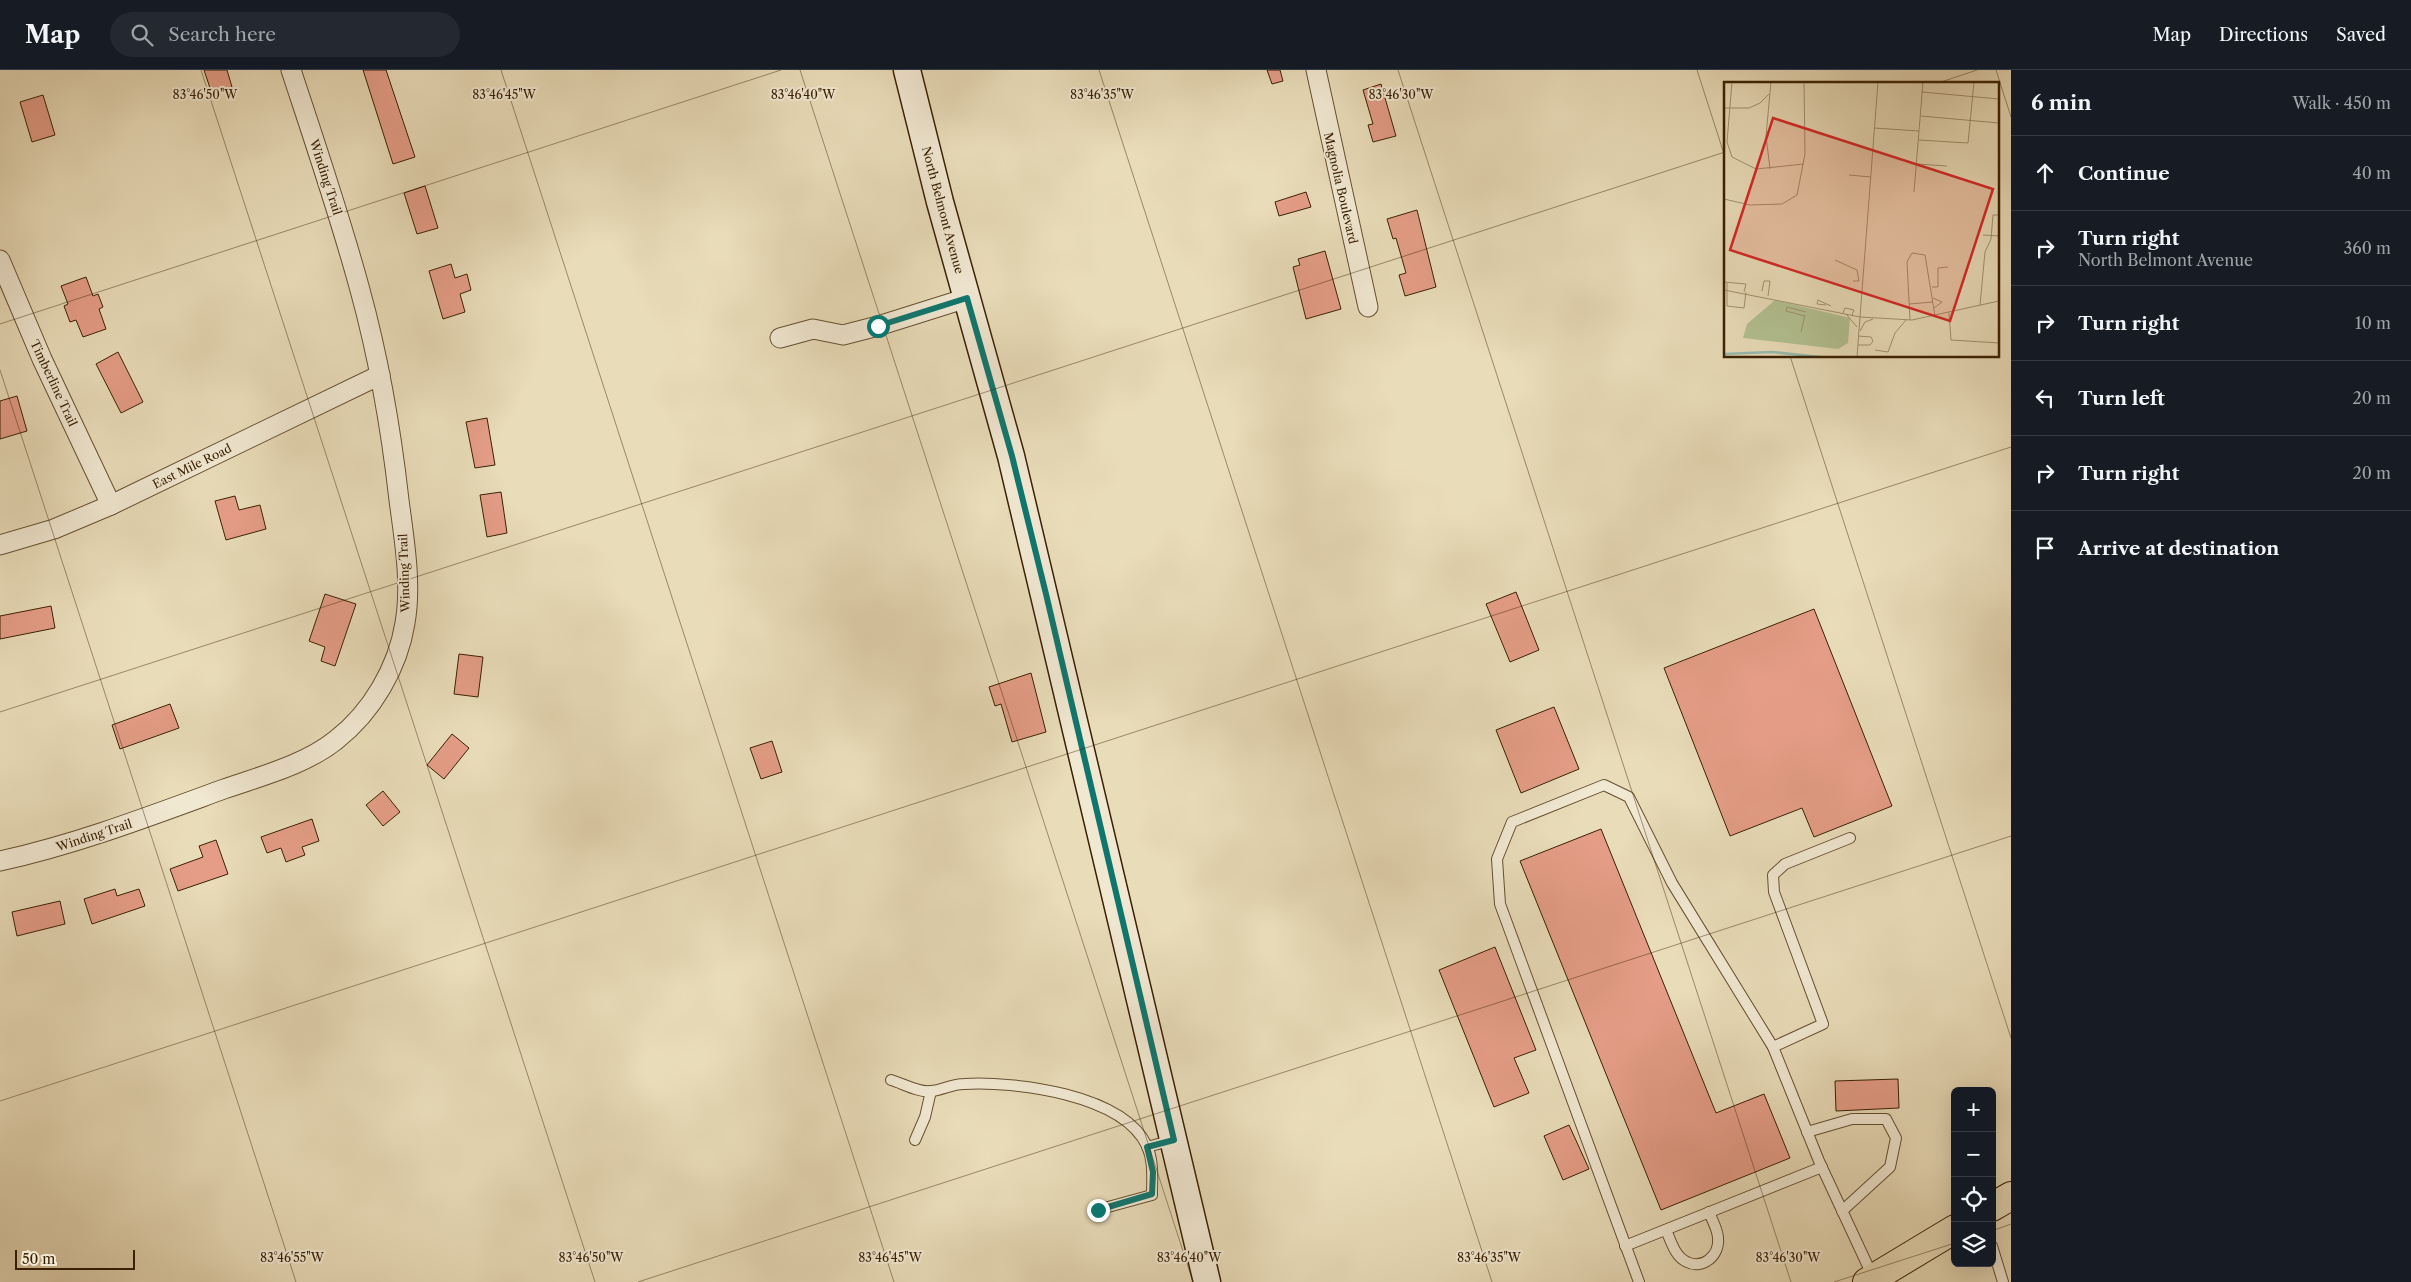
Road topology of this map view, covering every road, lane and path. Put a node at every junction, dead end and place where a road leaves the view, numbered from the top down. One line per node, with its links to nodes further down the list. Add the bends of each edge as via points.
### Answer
1 (291, 70): 8 (street, Winding Trail, via 360,289)
2 (907, 70): 5 (street, North Belmont Avenue)
3 (1316, 70): 6 (street, Magnolia Boulevard)
4 (0, 260): 9 (street, Timberline Trail, via 42,359)
5 (967, 298): 7 (street, via 842,335 813,330); 18 (street, North Belmont Avenue, via 1012,456 1046,594)
6 (1368, 306)
7 (780, 338)
8 (380, 375): 9 (street, East Mile Road); 12 (street, Winding Trail, via 404,540 406,621 390,672 356,722 338,739 302,760 88,839)
9 (111, 505): 10 (street, East Mile Road, via 54,529)
10 (0, 545)
11 (1850, 838): 13 (lane, via 1785,864 1773,876 1774,892 1823,1024)
12 (0, 861)
13 (1773, 1047): 16 (lane); 28 (lane, via 1672,883 1629,797 1604,785 1512,822 1497,859 1500,904)
14 (891, 1080): 15 (lane)
15 (931, 1091): 17 (lane); 19 (lane, via 963,1084 982,1084 1075,1096 1107,1110 1133,1128)
16 (1807, 1132): 20 (lane); 24 (lane, via 1852,1119 1886,1119 1896,1138 1890,1167)
17 (915, 1140)
18 (1174, 1140): 19 (lane); 31 (street, North Belmont Avenue)
19 (1147, 1147): 23 (lane, via 1153,1172 1152,1194)
20 (1822, 1167): 24 (lane); 25 (lane)
21 (2011, 1196): 22 (main road)
22 (1996, 1205)
23 (1098, 1210)
24 (1842, 1211): 30 (lane)
25 (1709, 1212): 26 (lane); 26 (lane, via 1718,1238 1718,1250 1709,1260 1696,1264 1686,1262 1675,1251)
26 (1666, 1230): 28 (lane)
27 (1951, 1231): 30 (main road)
28 (1625, 1246): 32 (lane)
29 (1996, 1258): 33 (lane)
30 (1870, 1280)
31 (1206, 1282)
32 (1639, 1282)
33 (2004, 1282)

